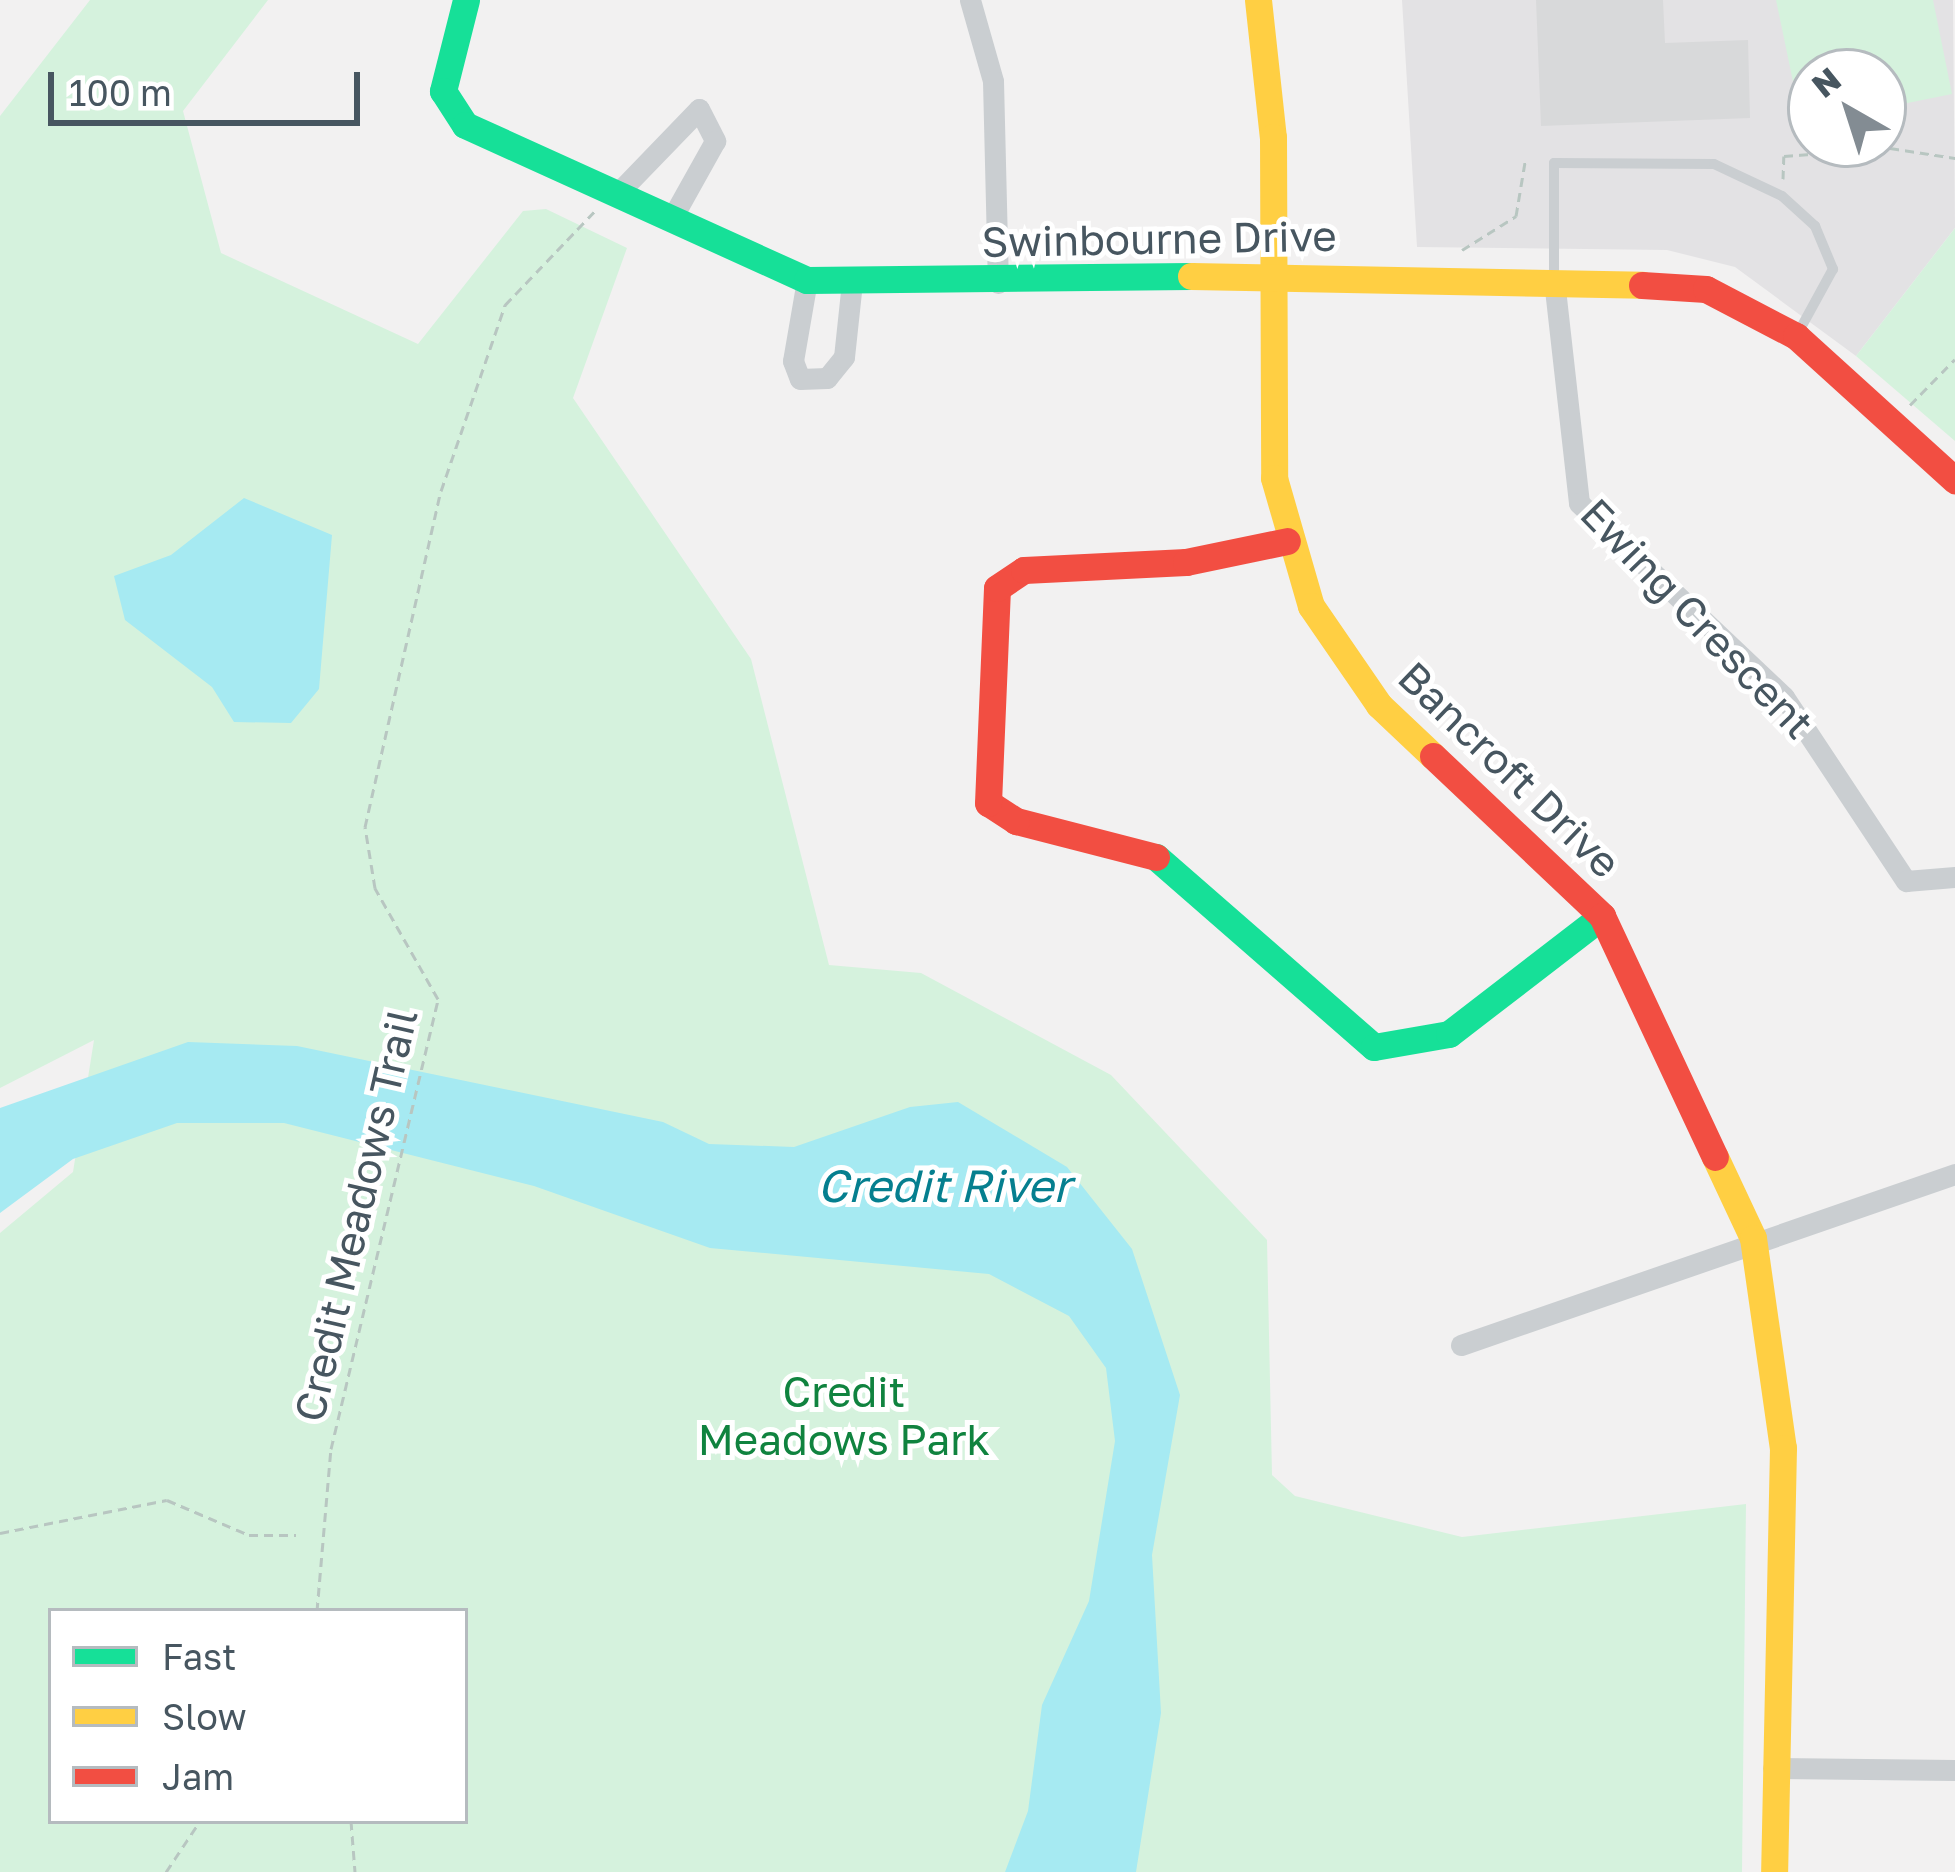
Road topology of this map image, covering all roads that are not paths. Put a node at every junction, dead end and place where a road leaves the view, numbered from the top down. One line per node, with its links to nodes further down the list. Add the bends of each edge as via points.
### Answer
1 (466, 0): 4 (street, Swinbourne Drive, via 443,91 465,125)
2 (970, 0): 10 (street, via 993,81)
3 (1258, 0): 6 (street, Bancroft Drive, via 1274,137)
4 (617, 194): 5 (street, Swinbourne Drive); 5 (street, via 699,109 715,141)
5 (672, 218): 7 (street, Swinbourne Drive)
6 (1266, 278): 8 (street, Swinbourne Drive); 10 (street, Swinbourne Drive); 13 (street, Bancroft Drive)
7 (807, 280): 9 (street, Swinbourne Drive); 9 (street, via 793,361 800,379 827,378 844,356)
8 (1554, 280): 11 (street, Swinbourne Drive, via 1706,289); 11 (lane, via 1554,163 1714,164 1782,196 1815,226 1833,269); 14 (street, Ewing Crescent, via 1579,503 1784,697 1906,881)
9 (852, 282): 10 (street, Swinbourne Drive)
10 (998, 283)
11 (1796, 336): 12 (street, Swinbourne Drive)
12 (1955, 480)
13 (1286, 541): 15 (street, Bancroft Drive, via 1354,675); 15 (street, via 1186,562 1024,570 997,588 988,802 1016,821 1148,850 1374,1047 1449,1034)
14 (1955, 877)
15 (1602, 916): 17 (street, Bancroft Drive)
16 (1955, 1174): 17 (street)
17 (1753, 1238): 18 (street); 19 (street, Bancroft Drive, via 1784,1448)
18 (1461, 1345)
19 (1772, 1768): 20 (street); 21 (street, Bancroft Drive)
20 (1955, 1770)
21 (1774, 1872)

